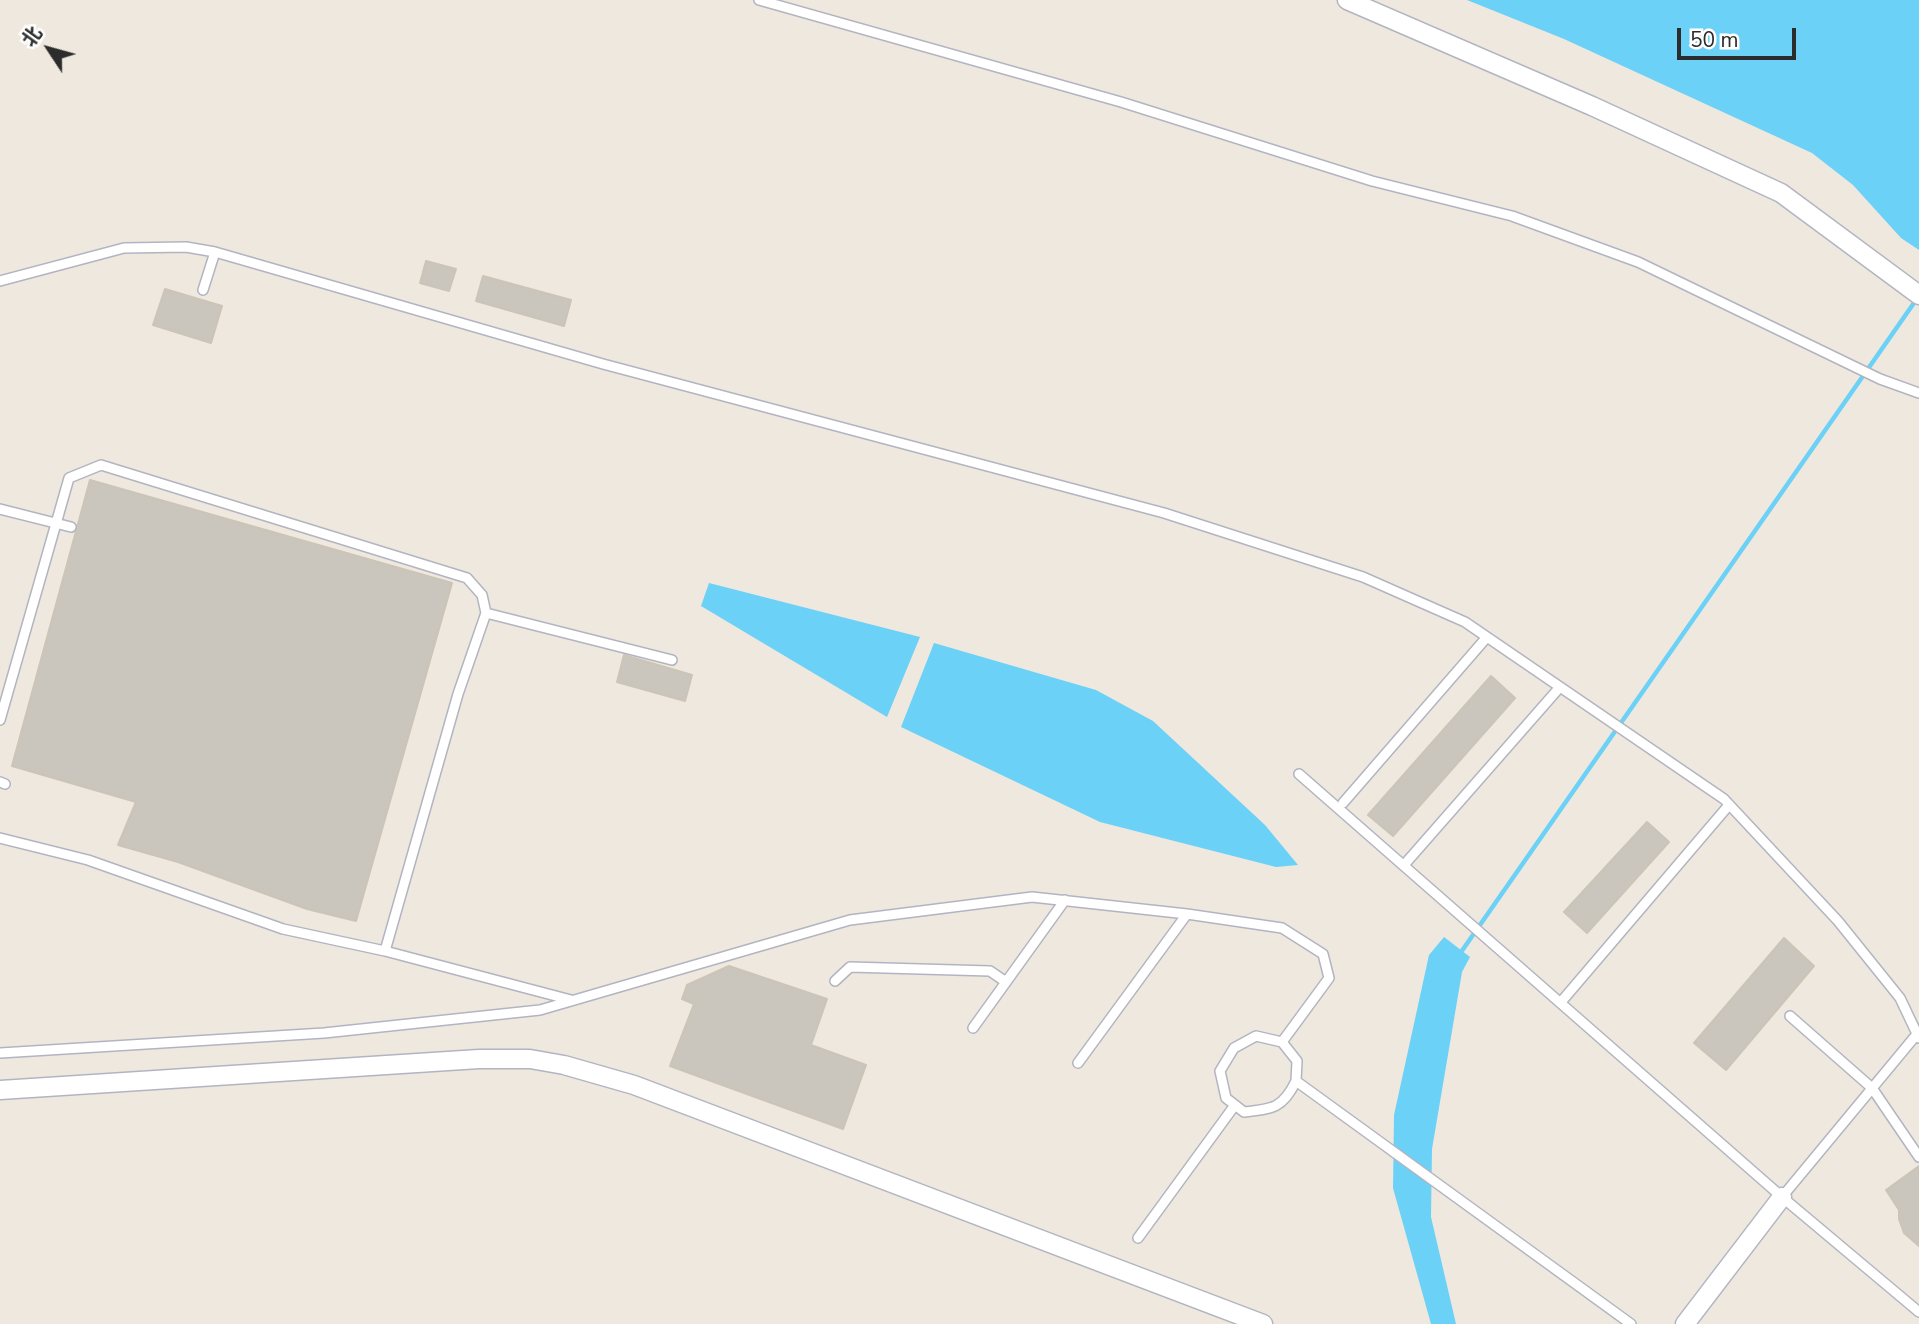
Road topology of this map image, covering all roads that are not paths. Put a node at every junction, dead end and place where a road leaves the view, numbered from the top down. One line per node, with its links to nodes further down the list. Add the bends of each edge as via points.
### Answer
1 (759, 0): 7 (lane, via 1121,102 1372,181 1512,216 1638,262 1880,379)
2 (1347, 0): 6 (street, via 1781,193)
3 (215, 252): 4 (lane, via 186,247 124,248); 5 (lane); 12 (lane, via 616,368 1164,513 1363,577 1465,622)
4 (0, 281)
5 (203, 290)
6 (1919, 295)
7 (1919, 393)
8 (0, 509): 9 (lane)
9 (56, 522): 10 (lane); 11 (lane, via 69,478 100,465 467,578 482,595); 15 (lane)
10 (71, 527)
11 (486, 613): 13 (lane); 23 (lane, via 458,694)
12 (1487, 637): 14 (lane); 17 (lane)
13 (672, 660)
14 (1560, 687): 18 (lane); 20 (lane)
15 (0, 720)
16 (1299, 774): 20 (lane)
17 (1343, 803)
18 (1729, 805): 27 (lane); 30 (lane, via 1838,921 1900,998)
19 (0, 838): 23 (lane, via 88,860 283,929)
20 (1404, 864): 27 (lane)
21 (1065, 901): 22 (lane); 25 (lane); 26 (lane, via 1032,897 850,920)
22 (1187, 914): 31 (lane, via 1282,928 1323,954 1329,978); 33 (lane)
23 (385, 951): 26 (lane)
24 (835, 981): 25 (lane, via 850,967 990,971)
25 (1006, 982): 29 (lane)
26 (573, 1000): 32 (lane, via 540,1010 324,1034)
27 (1561, 1002): 39 (lane)
28 (1790, 1016): 35 (lane)
29 (973, 1028)
30 (1918, 1036): 35 (lane)
31 (1282, 1042): 34 (lane, via 1297,1061); 37 (lane, via 1256,1036 1234,1048 1220,1071 1226,1098)
32 (0, 1053)
33 (1078, 1063)
34 (1296, 1081): 37 (lane, via 1286,1100 1270,1110 1244,1112); 43 (lane)
35 (1872, 1088): 38 (lane); 39 (lane)
36 (0, 1090): 42 (street, via 479,1059 530,1059 564,1065 634,1085)
37 (1235, 1105): 40 (lane)
38 (1919, 1157)
39 (1782, 1197): 41 (lane); 44 (street)
40 (1138, 1238)
41 (1919, 1312)
42 (1264, 1324)
43 (1631, 1324)
44 (1685, 1324)

